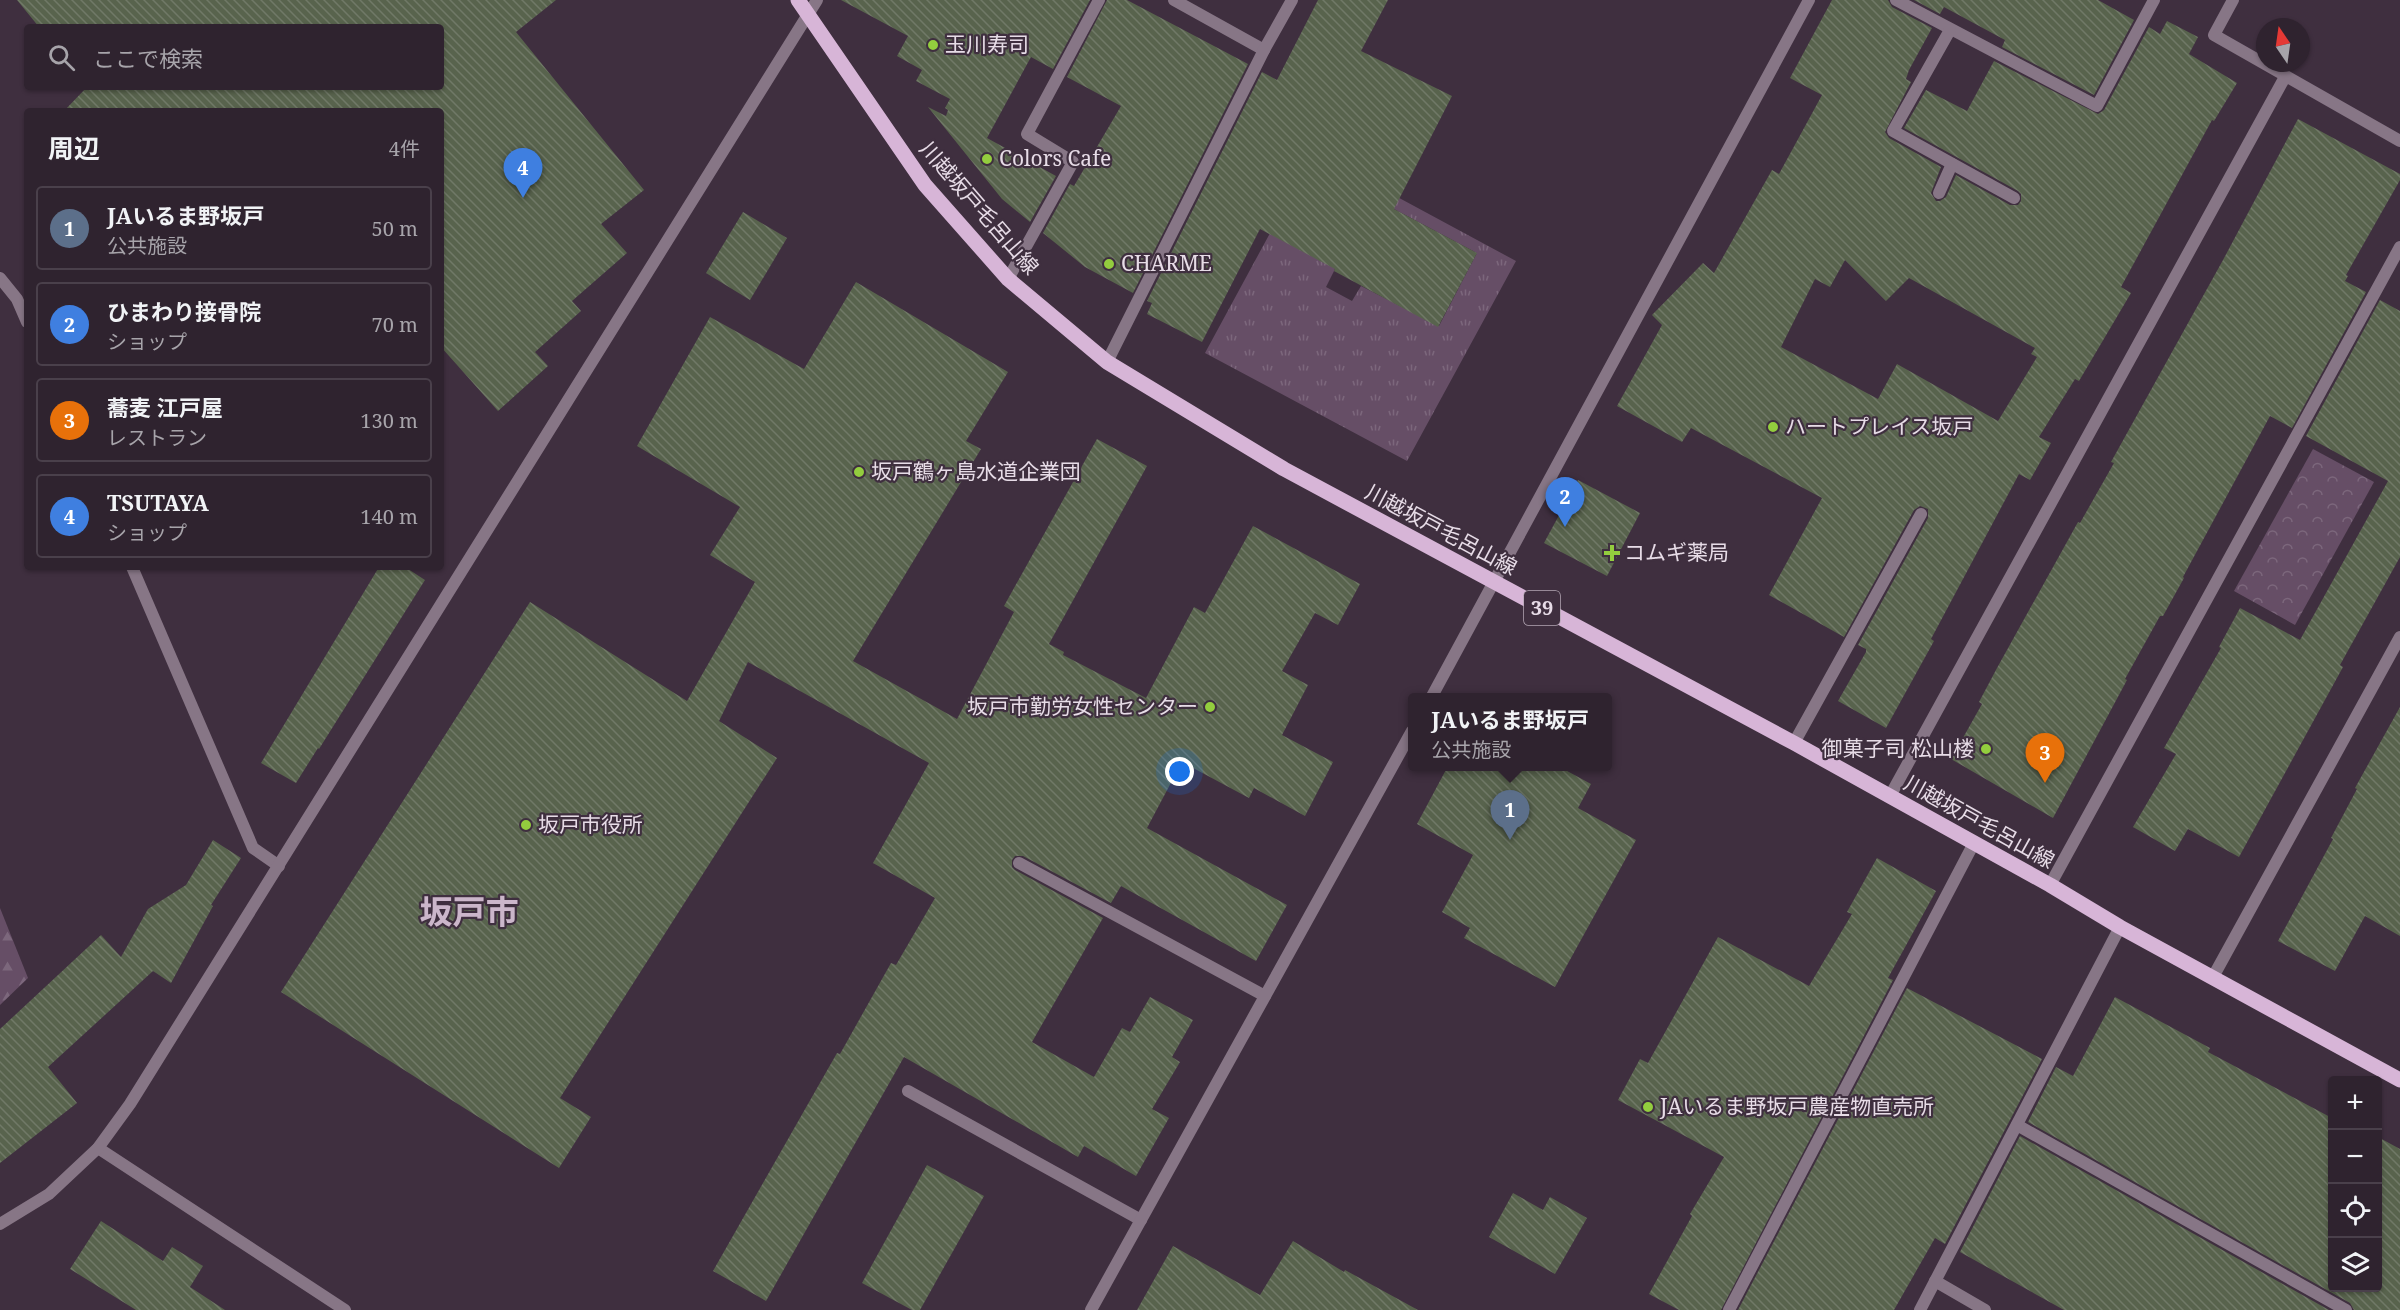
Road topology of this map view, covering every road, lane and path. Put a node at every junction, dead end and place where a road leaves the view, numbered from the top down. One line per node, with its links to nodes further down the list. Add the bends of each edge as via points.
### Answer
1 (798, 0): 10 (main road, 川越坂戸毛呂山線 / 39)
2 (817, 0): 10 (street)
3 (1099, 0): 20 (street, via 1027,134 1072,162)
4 (1174, 0): 12 (street)
5 (1292, 0): 12 (street)
6 (1809, 0): 25 (street)
7 (1896, 0): 11 (street)
8 (2154, 0): 11 (street, via 2097,106)
9 (2233, 0): 13 (street, via 2214,35)
10 (807, 15): 20 (main road, 川越坂戸毛呂山線 / 39, via 925,185); 33 (street)
11 (1950, 30): 15 (street, via 1893,131)
12 (1264, 50): 22 (street)
13 (2285, 77): 14 (street); 30 (street)
14 (2400, 141)
15 (1952, 164): 16 (street); 17 (street)
16 (1939, 193)
17 (2014, 198)
18 (2400, 247): 34 (street)
19 (0, 278): 21 (street)
20 (1008, 279): 22 (main road, 川越坂戸毛呂山線 / 39)
21 (24, 315)
22 (1107, 362): 25 (main road, 川越坂戸毛呂山線 / 39, via 1284,469)
23 (1921, 514): 29 (street)
24 (133, 570): 33 (street, via 253,848)
25 (1495, 582): 27 (street); 29 (main road, 川越坂戸毛呂山線 / 39)
26 (2400, 637): 36 (street)
27 (1434, 693)
28 (1408, 740): 37 (street)
29 (1794, 743): 30 (main road, 川越坂戸毛呂山線 / 39)
30 (1890, 796): 31 (main road, 川越坂戸毛呂山線 / 39)
31 (1974, 843): 34 (main road, 川越坂戸毛呂山線 / 39); 47 (street)
32 (1019, 863): 37 (street)
33 (279, 866): 41 (street, via 130,1104)
34 (2050, 885): 35 (main road, 川越坂戸毛呂山線 / 39)
35 (2120, 927): 36 (main road, 川越坂戸毛呂山線 / 39); 40 (street)
36 (2213, 977): 38 (main road, 川越坂戸毛呂山線 / 39)
37 (1265, 996): 42 (street)
38 (2400, 1080)
39 (908, 1091): 42 (street)
40 (2017, 1125): 44 (street); 50 (street)
41 (98, 1148): 43 (street, via 49,1194); 45 (street)
42 (1141, 1220): 46 (street)
43 (0, 1224)
44 (1935, 1281): 48 (street); 49 (street)
45 (345, 1310)
46 (1091, 1310)
47 (1729, 1310)
48 (1920, 1310)
49 (1985, 1310)
50 (2346, 1310)

